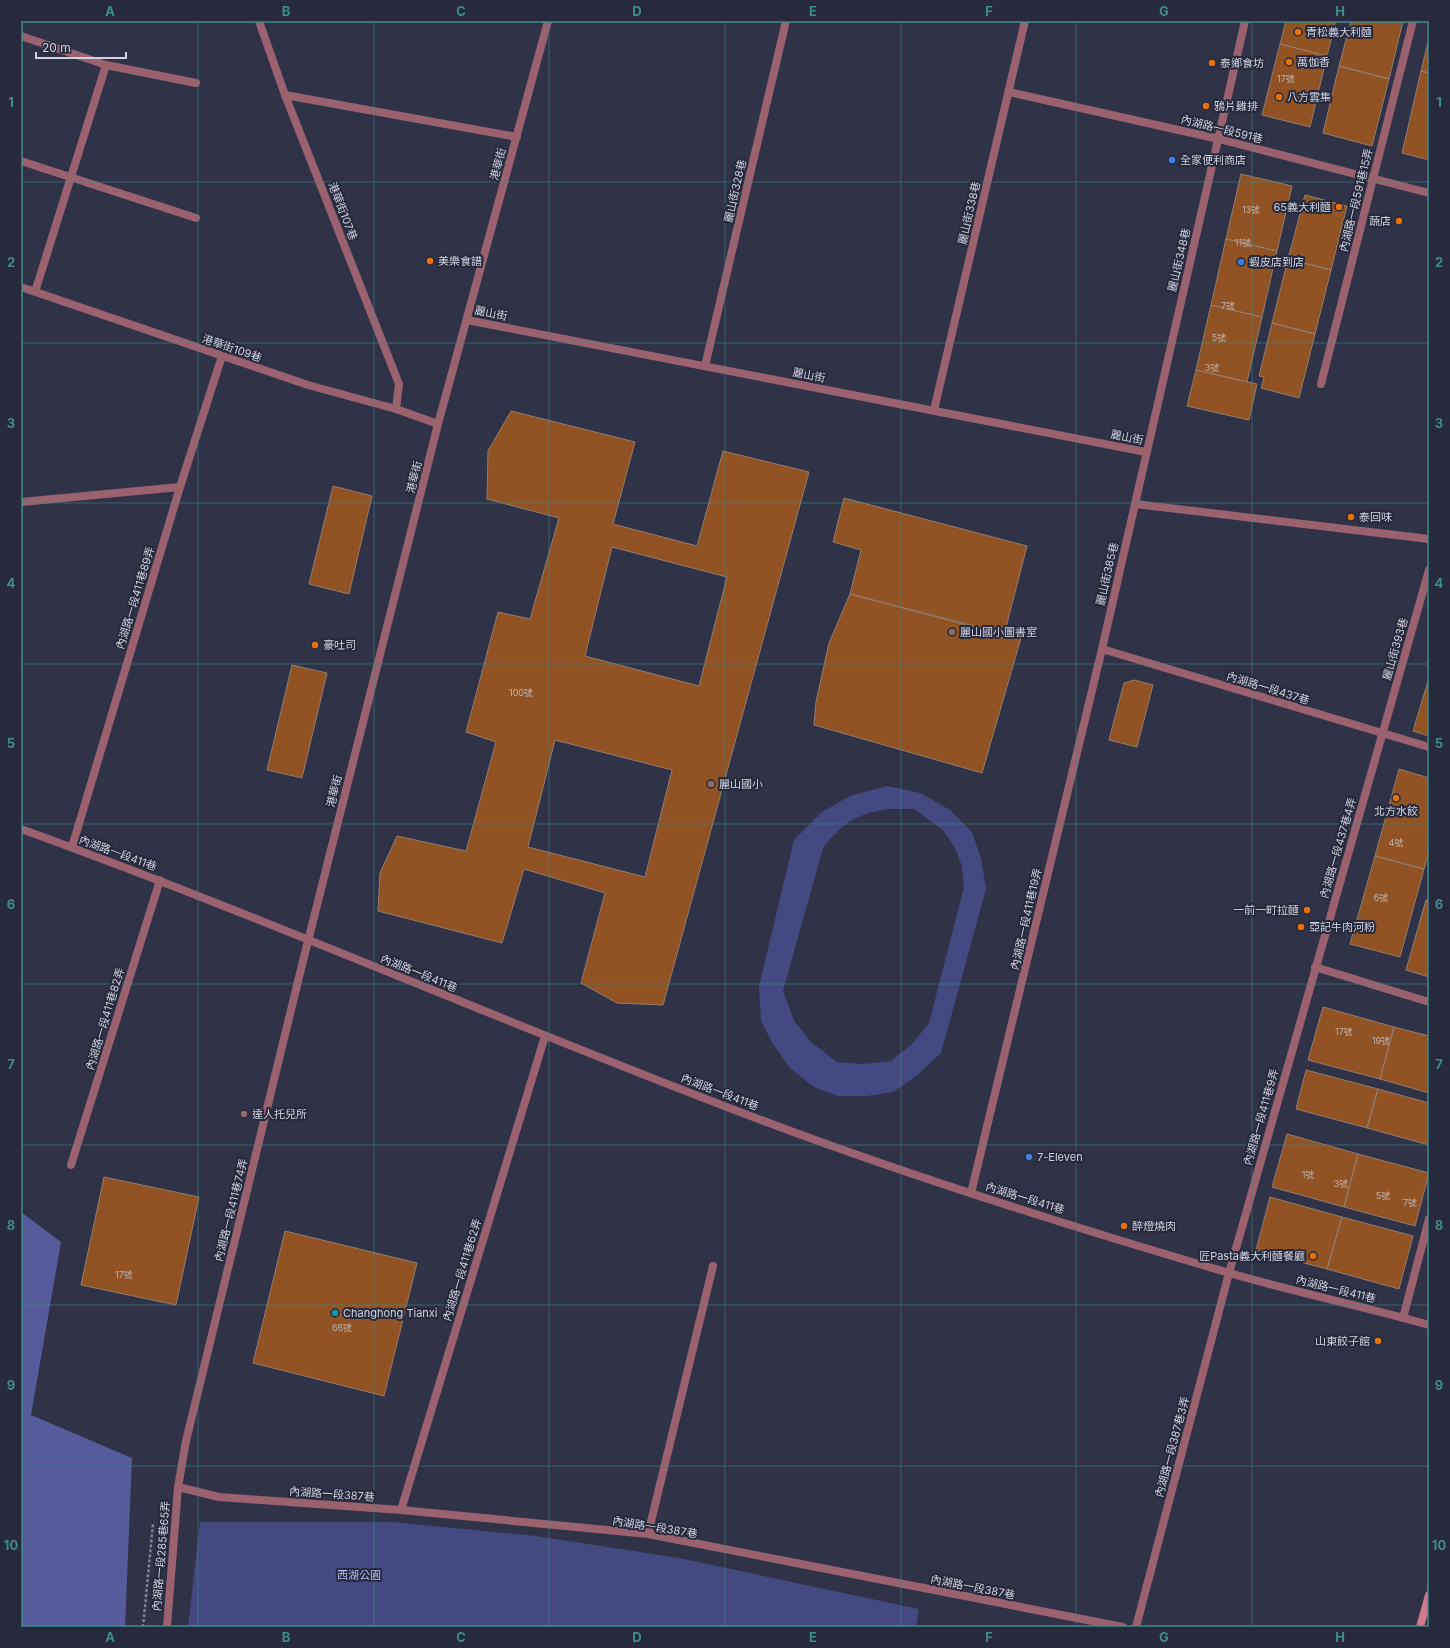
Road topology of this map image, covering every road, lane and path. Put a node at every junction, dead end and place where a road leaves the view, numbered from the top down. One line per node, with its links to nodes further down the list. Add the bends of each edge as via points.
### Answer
1 (259, 21): 11 (street, 港華街107巷)
2 (548, 21): 12 (street, 港華街)
3 (786, 21): 23 (street, 麗山街328巷)
4 (1025, 21): 10 (street, 麗山街338巷)
5 (1245, 21): 13 (street, 麗山街348巷)
6 (1413, 21): 16 (street, 內湖路一段591巷15弄)
7 (21, 36): 8 (street)
8 (106, 65): 9 (street); 15 (street)
9 (196, 83)
10 (1009, 92): 13 (street, 內湖路一段591巷); 26 (street, 麗山街338巷)
11 (285, 94): 12 (street); 25 (street, 港華街107巷, via 399,384)
12 (517, 137): 21 (street, 港華街)
13 (1219, 139): 16 (street, 內湖路一段591巷); 28 (street, 麗山街348巷)
14 (21, 162): 15 (street)
15 (72, 179): 18 (street); 20 (street)
16 (1373, 179): 17 (street, 內湖路一段591巷); 24 (street, 內湖路一段591巷15弄)
17 (1429, 193)
18 (196, 218)
19 (21, 287): 20 (street, 港華街109巷)
20 (35, 292): 22 (street, 港華街109巷)
21 (467, 320): 23 (street, 麗山街); 27 (street, 港華街)
22 (222, 356): 25 (street, 港華街109巷, via 308,385); 29 (street, 內湖路一段411巷89弄)
23 (705, 366): 26 (street, 麗山街)
24 (1321, 384)
25 (396, 409): 27 (street, 港華街109巷)
26 (934, 410): 28 (street, 麗山街)
27 (438, 424): 40 (street, 港華街)
28 (1146, 452): 31 (street, 麗山街348巷)
29 (180, 487): 30 (street); 38 (street, 內湖路一段411巷89弄)
30 (21, 502)
31 (1134, 504): 32 (street); 34 (street, 麗山街385巷)
32 (1429, 539)
33 (1429, 570): 35 (street, 麗山街393巷)
34 (1102, 649): 35 (street, 內湖路一段437巷); 45 (street, 內湖路一段411巷19弄)
35 (1382, 734): 36 (street, 內湖路一段437巷); 41 (street, 內湖路一段437巷4弄)
36 (1429, 747)
37 (21, 829): 38 (street, 內湖路一段411巷)
38 (72, 847): 39 (street, 內湖路一段411巷)
39 (160, 880): 40 (street, 內湖路一段411巷); 44 (street, 內湖路一段411巷82弄)
40 (310, 940): 43 (street, 內湖路一段411巷); 51 (street, 內湖路一段411巷74弄, via 186,1442)
41 (1315, 967): 42 (street); 48 (street, 內湖路一段411巷9弄)
42 (1429, 1002)
43 (545, 1036): 45 (street, 內湖路一段411巷, via 771,1124); 52 (street, 內湖路一段411巷62弄)
44 (71, 1165)
45 (971, 1193): 48 (street, 內湖路一段411巷)
46 (1429, 1219): 49 (street)
47 (713, 1266): 53 (street)
48 (1229, 1273): 49 (street, 內湖路一段411巷); 57 (street, 內湖路一段387巷3弄)
49 (1402, 1318): 50 (street, 內湖路一段411巷)
50 (1429, 1325)
51 (178, 1487): 52 (street, 內湖路一段387巷, via 219,1497); 55 (street, 內湖路一段285巷65弄)
52 (401, 1510): 53 (street, 內湖路一段387巷)
53 (648, 1534): 56 (street, 內湖路一段387巷)
54 (1429, 1595): 58 (main road)
55 (167, 1627)
56 (1123, 1627)
57 (1136, 1627)
58 (1420, 1627)

